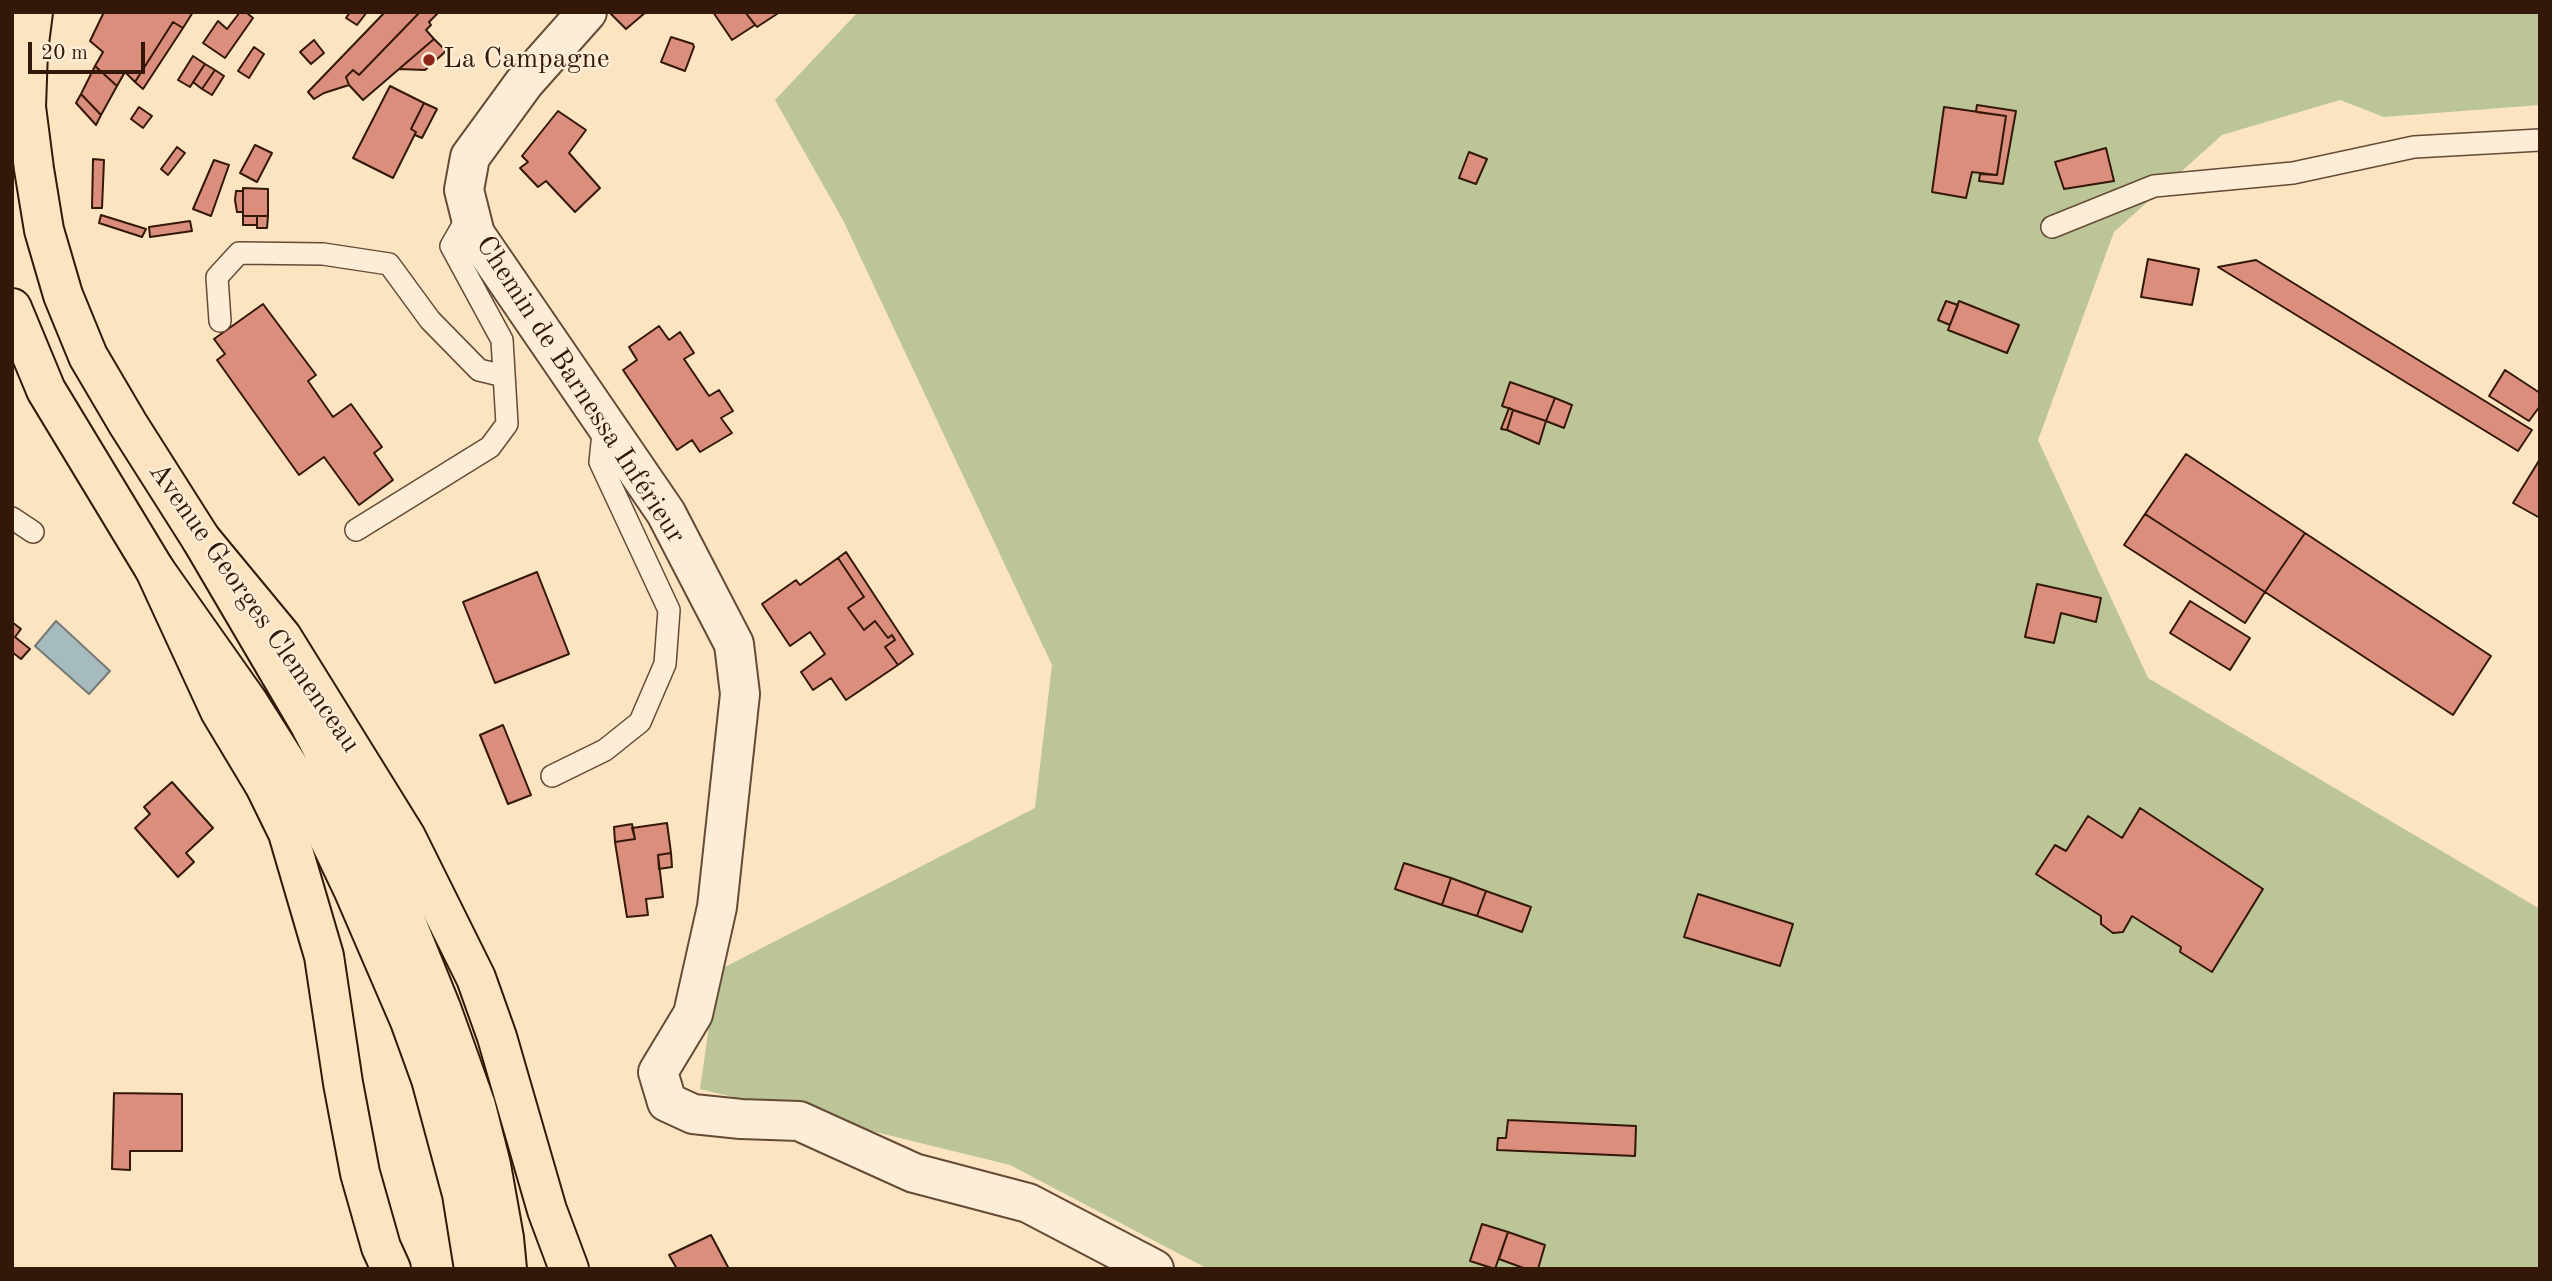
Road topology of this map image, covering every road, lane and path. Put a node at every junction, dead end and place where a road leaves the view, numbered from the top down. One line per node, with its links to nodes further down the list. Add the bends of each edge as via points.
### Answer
1 (33, 12): 13 (main road, Avenue Georges Clemenceau, via 26,107 44,230 63,295 88,356)
2 (587, 12): 4 (street, Chemin de Barnessa Inférieur, via 524,83 470,157 464,190)
3 (2540, 140): 5 (lane, via 2414,147 2293,173 2154,186)
4 (470, 213): 8 (lane, via 451,246 502,340); 9 (street, Chemin de Barnessa Inférieur, via 475,234)
5 (2052, 227)
6 (12, 308): 14 (main road, Avenue Georges Clemenceau, via 46,390)
7 (220, 321): 8 (lane, via 217,276 239,253 323,254 390,264 430,320 479,370)
8 (504, 376): 11 (lane, via 507,424 490,446)
9 (604, 422): 15 (lane, via 600,462 669,610 665,664 640,722 605,750); 21 (street, Chemin de Barnessa Inférieur, via 666,513 734,644 740,694 717,907 693,1014 658,1072 667,1102 693,1114 799,1121 914,1173 1028,1203)
10 (12, 518): 12 (lane)
11 (356, 530)
12 (33, 532)
13 (201, 539): 16 (main road, via 309,723 363,826); 20 (main road, Avenue Georges Clemenceau, via 282,637 366,769 424,873 476,978)
14 (155, 570): 16 (main road, via 248,702 313,805 353,889); 17 (main road, Avenue Georges Clemenceau, via 220,711 288,833 324,956 360,1173)
15 (552, 776)
16 (425, 1014): 18 (main road, via 431,1079 462,1194); 19 (main road, via 476,1106 491,1165)
17 (391, 1269)
18 (474, 1269)
19 (507, 1269)
20 (569, 1269)
21 (1154, 1269)

